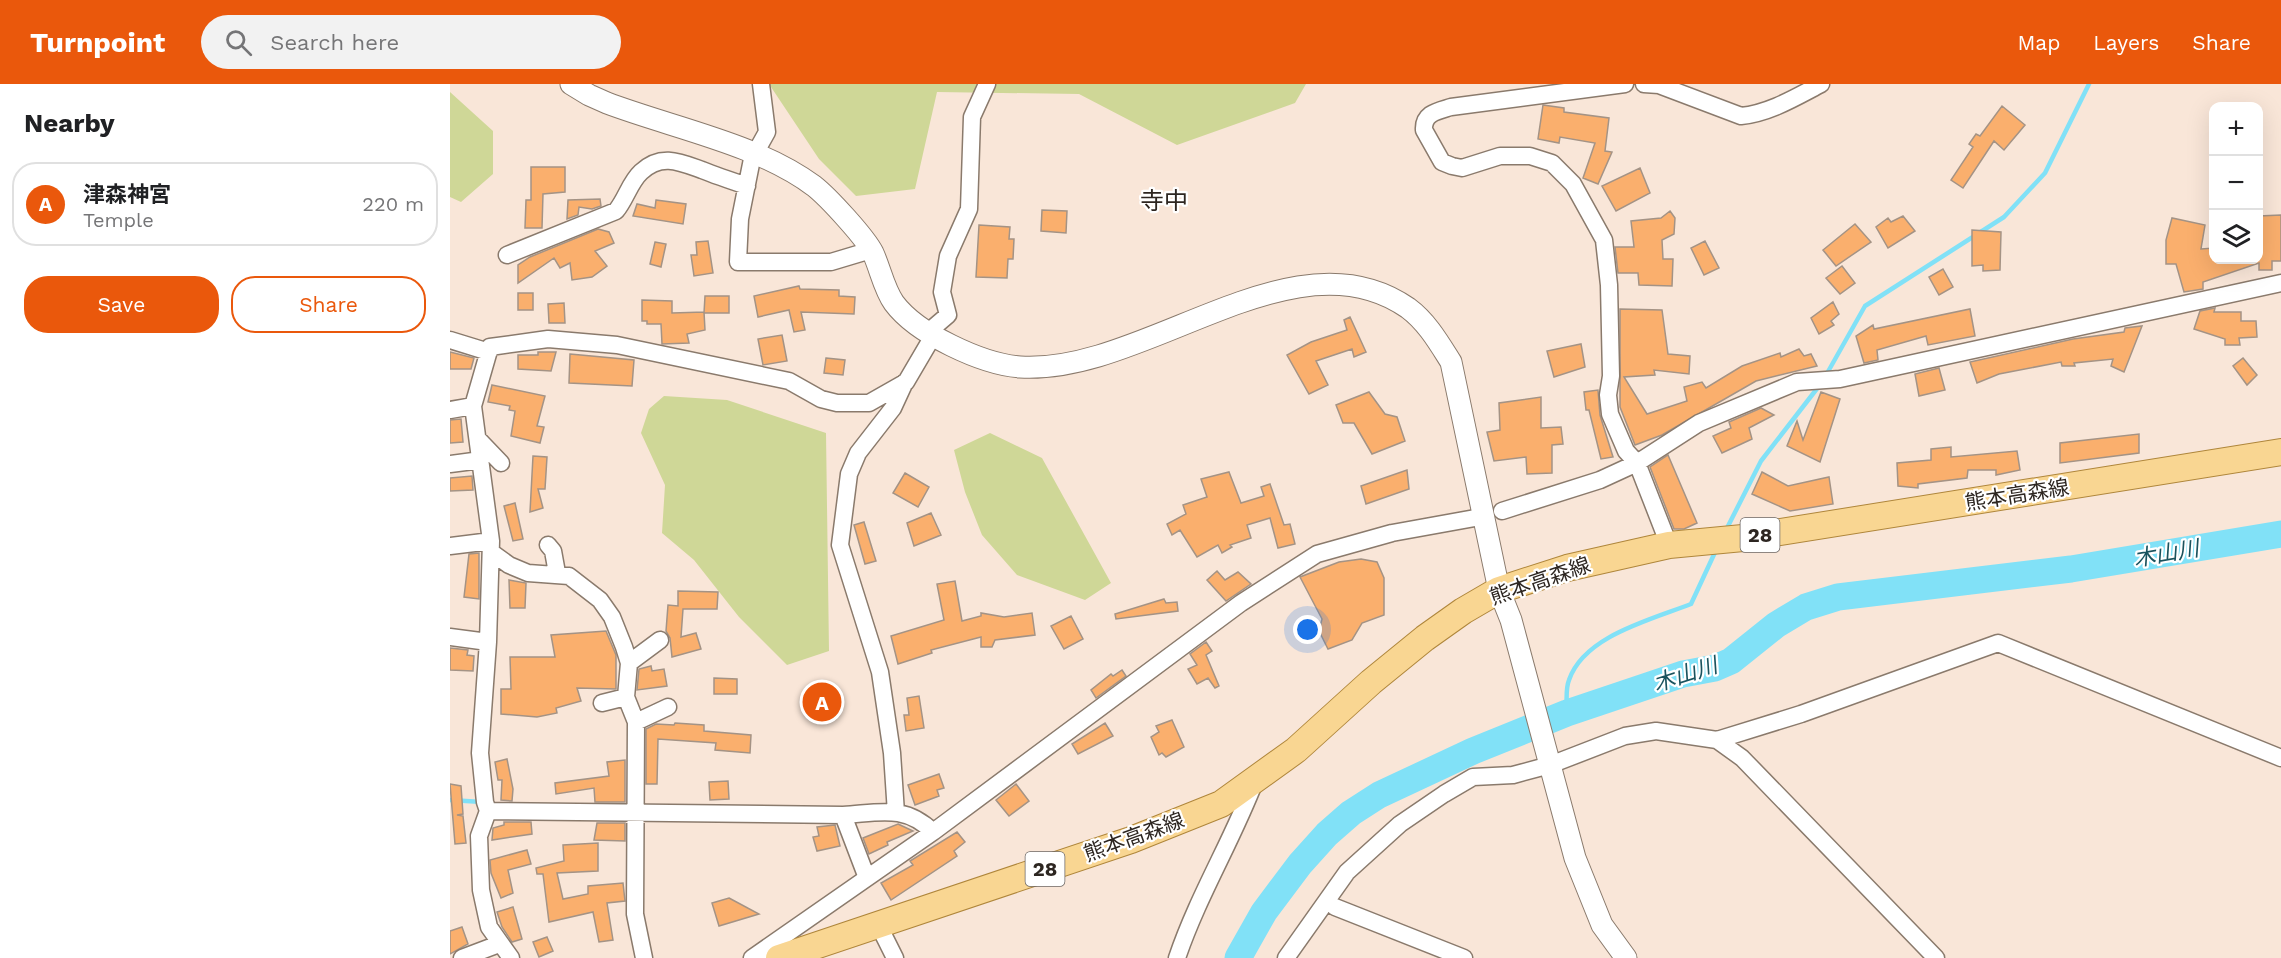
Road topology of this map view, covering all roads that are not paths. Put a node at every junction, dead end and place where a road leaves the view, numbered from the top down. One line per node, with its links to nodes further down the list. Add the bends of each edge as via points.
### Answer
1 (571, 84): 7 (street, via 588,96)
2 (761, 84): 7 (street, via 768,132)
3 (987, 84): 12 (street, via 972,117 969,209 948,256 942,292 948,315 934,327)
4 (1625, 84): 22 (street, via 1451,107 1433,112 1424,123 1424,130 1442,162 1452,166 1462,168 1500,156 1530,156 1552,163 1573,184 1604,240 1609,285 1610,414 1626,451)
5 (1644, 84): 6 (street, via 1659,85 1741,116 1790,101)
6 (1821, 84)
7 (756, 153): 8 (street); 9 (street, via 816,187)
8 (747, 186): 9 (street, via 740,219 738,262 831,262); 10 (street, via 683,162 656,161 641,172 616,211)
9 (872, 250): 12 (street, via 894,303)
10 (507, 255)
11 (2281, 283): 22 (street, via 1840,379 1797,382 1699,423)
12 (933, 336): 15 (street); 31 (street, via 1017,367 1058,367 1091,360 1279,291 1310,284 1344,283 1376,291 1409,309 1433,332 1451,362)
13 (450, 340): 14 (street)
14 (489, 352): 15 (street, via 490,347 548,339 617,345 789,381 821,399 837,403 869,403); 16 (street)
15 (906, 382): 46 (street, via 893,408 858,453 849,474 840,545 880,672)
16 (473, 406): 17 (street); 18 (street)
17 (450, 410)
18 (478, 439): 20 (street); 21 (street)
19 (2281, 452): 27 (main road, 熊本高森線 / 28, via 1743,538)
20 (481, 460): 23 (street); 29 (street)
21 (501, 463)
22 (1637, 463): 24 (street, via 1600,480); 27 (street)
23 (450, 464)
24 (1502, 511)
25 (1475, 518): 48 (street, via 1392,533 1317,554 1241,603)
26 (548, 545): 30 (street)
27 (1669, 545): 31 (main road, 熊本高森線 / 28, via 1567,568)
28 (450, 546): 29 (street)
29 (491, 546): 30 (street, via 509,565 528,573); 34 (street)
30 (558, 573): 35 (street, via 569,576 600,600 620,635)
31 (1499, 590): 41 (street, via 1511,620); 43 (main road, 熊本高森線 / 28, via 1425,638 1296,750)
32 (450, 637): 34 (street)
33 (660, 640): 35 (street)
34 (488, 642): 44 (street, via 480,753)
35 (629, 663): 36 (street)
36 (626, 697): 37 (street); 39 (street)
37 (602, 703)
38 (668, 707): 39 (street)
39 (636, 722): 45 (street)
40 (1718, 740): 41 (street, via 1656,731); 42 (street, via 1998,643); 63 (street, via 1742,758)
41 (1547, 758): 60 (street, via 1513,775 1473,777 1400,824 1347,872); 62 (street, via 1575,858 1602,925)
42 (2281, 758)
43 (1256, 779): 51 (main road, 熊本高森線 / 28, via 1221,804 1131,840); 59 (street, via 1236,830 1192,915)
44 (488, 811): 45 (street); 52 (street, via 479,836 481,890 489,927)
45 (636, 812): 47 (street); 55 (street, via 635,914)
46 (896, 813): 47 (street); 48 (street, via 920,819)
47 (843, 815): 49 (street)
48 (933, 832): 49 (street)
49 (867, 878): 56 (street)
50 (1335, 907): 61 (street)
51 (878, 924): 57 (main road, 熊本高森線 / 28); 58 (street)
52 (499, 944): 53 (street); 54 (street)
53 (462, 958)
54 (511, 958)
55 (644, 958)
56 (752, 958)
57 (779, 958)
58 (895, 958)
59 (1177, 958)
60 (1286, 958)
61 (1464, 958)
62 (1626, 958)
63 (1936, 958)

